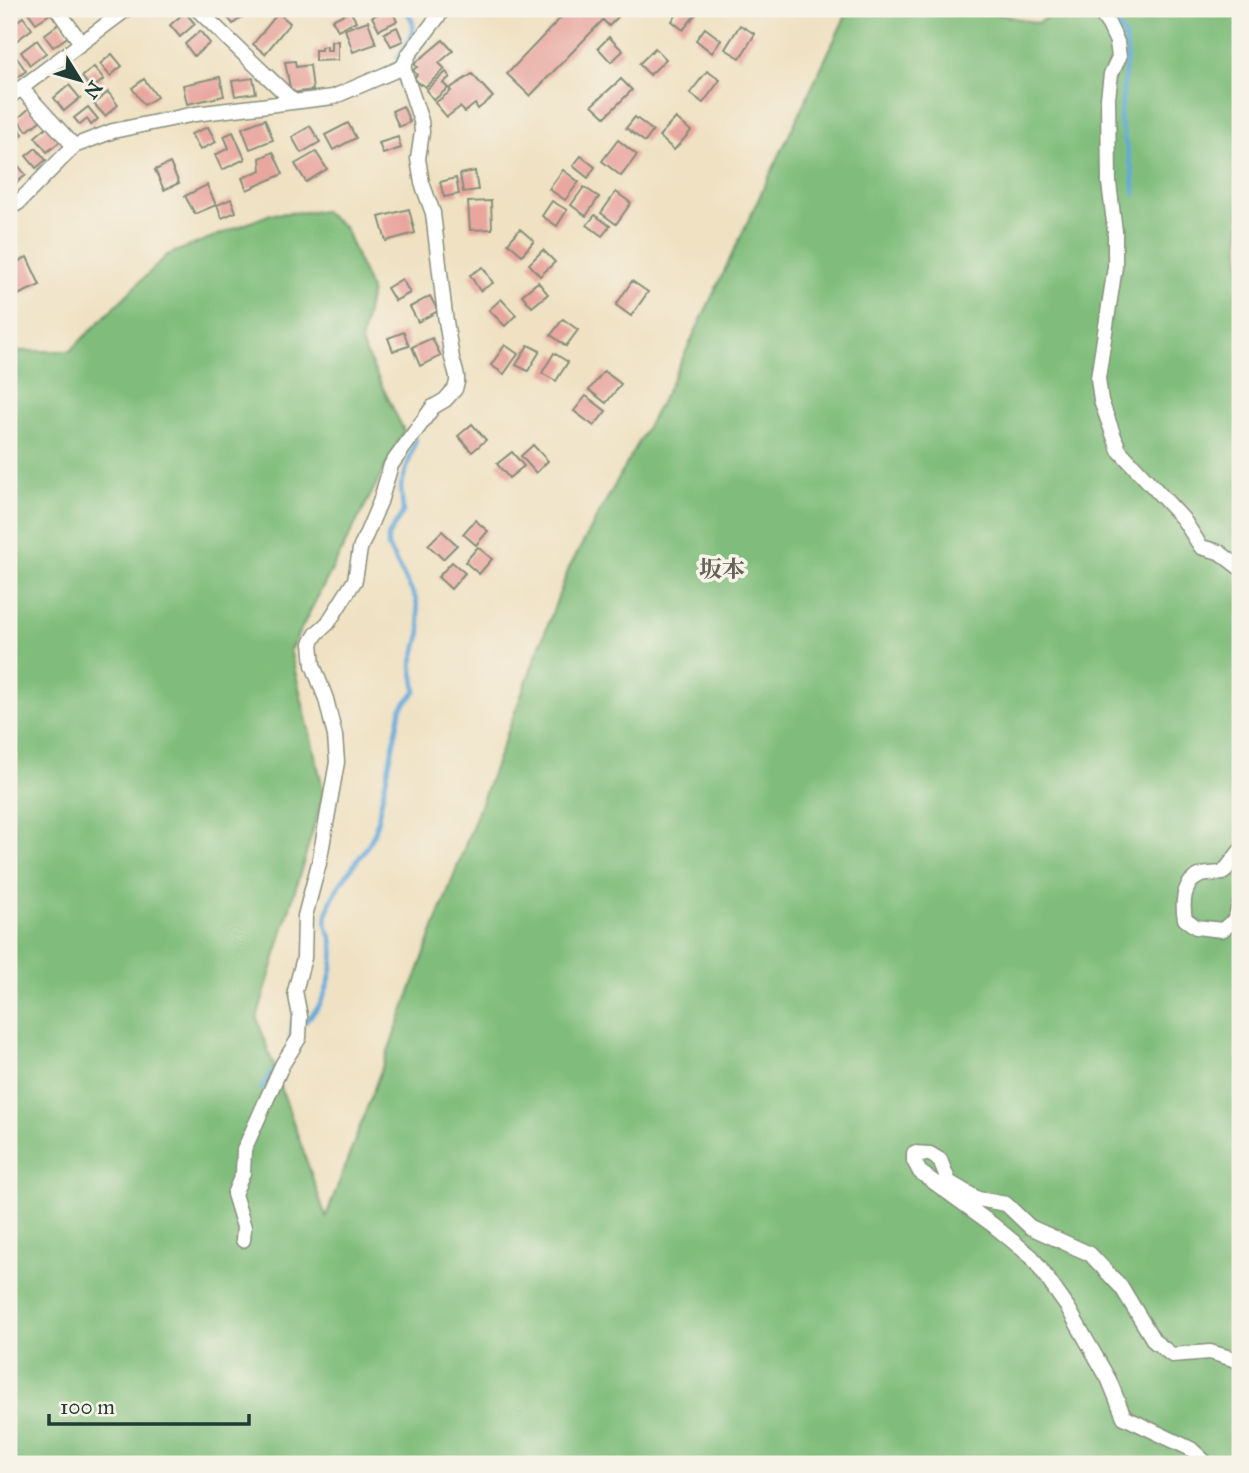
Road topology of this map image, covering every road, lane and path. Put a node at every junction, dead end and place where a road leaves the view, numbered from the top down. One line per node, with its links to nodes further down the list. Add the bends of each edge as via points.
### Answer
1 (57, 9): 6 (street)
2 (127, 9): 6 (street)
3 (197, 9): 9 (street)
4 (444, 9): 7 (street)
5 (1098, 9): 12 (street, via 1117,42 1119,57 1108,98 1115,267 1098,378 1101,401 1119,450 1183,519 1201,547 1219,552)
6 (81, 43): 8 (street)
7 (403, 67): 9 (street, via 333,97); 15 (street, via 421,121 418,159 433,213 457,376 455,389 433,407 391,465 360,549 355,580 311,643 313,665 327,699 337,762 305,916 304,958 295,991 299,1038 244,1150 243,1173 234,1194)
8 (15, 92): 10 (street)
9 (293, 101): 10 (street, via 195,114 113,131)
10 (74, 146): 11 (street)
11 (9, 208)
12 (1240, 568)
13 (1240, 851): 14 (street, via 1223,873 1198,876 1187,888 1182,904 1185,919 1196,928 1222,930 1235,920)
14 (1240, 903)
15 (243, 1240)
16 (1240, 1361): 17 (street, via 1210,1352 1172,1356 1154,1341 1122,1288 1090,1254 1030,1227 1006,1204 978,1199 949,1182 940,1160 914,1153 920,1172 1031,1257 1068,1308 1110,1380 1124,1416 1191,1449)
17 (1207, 1464)

